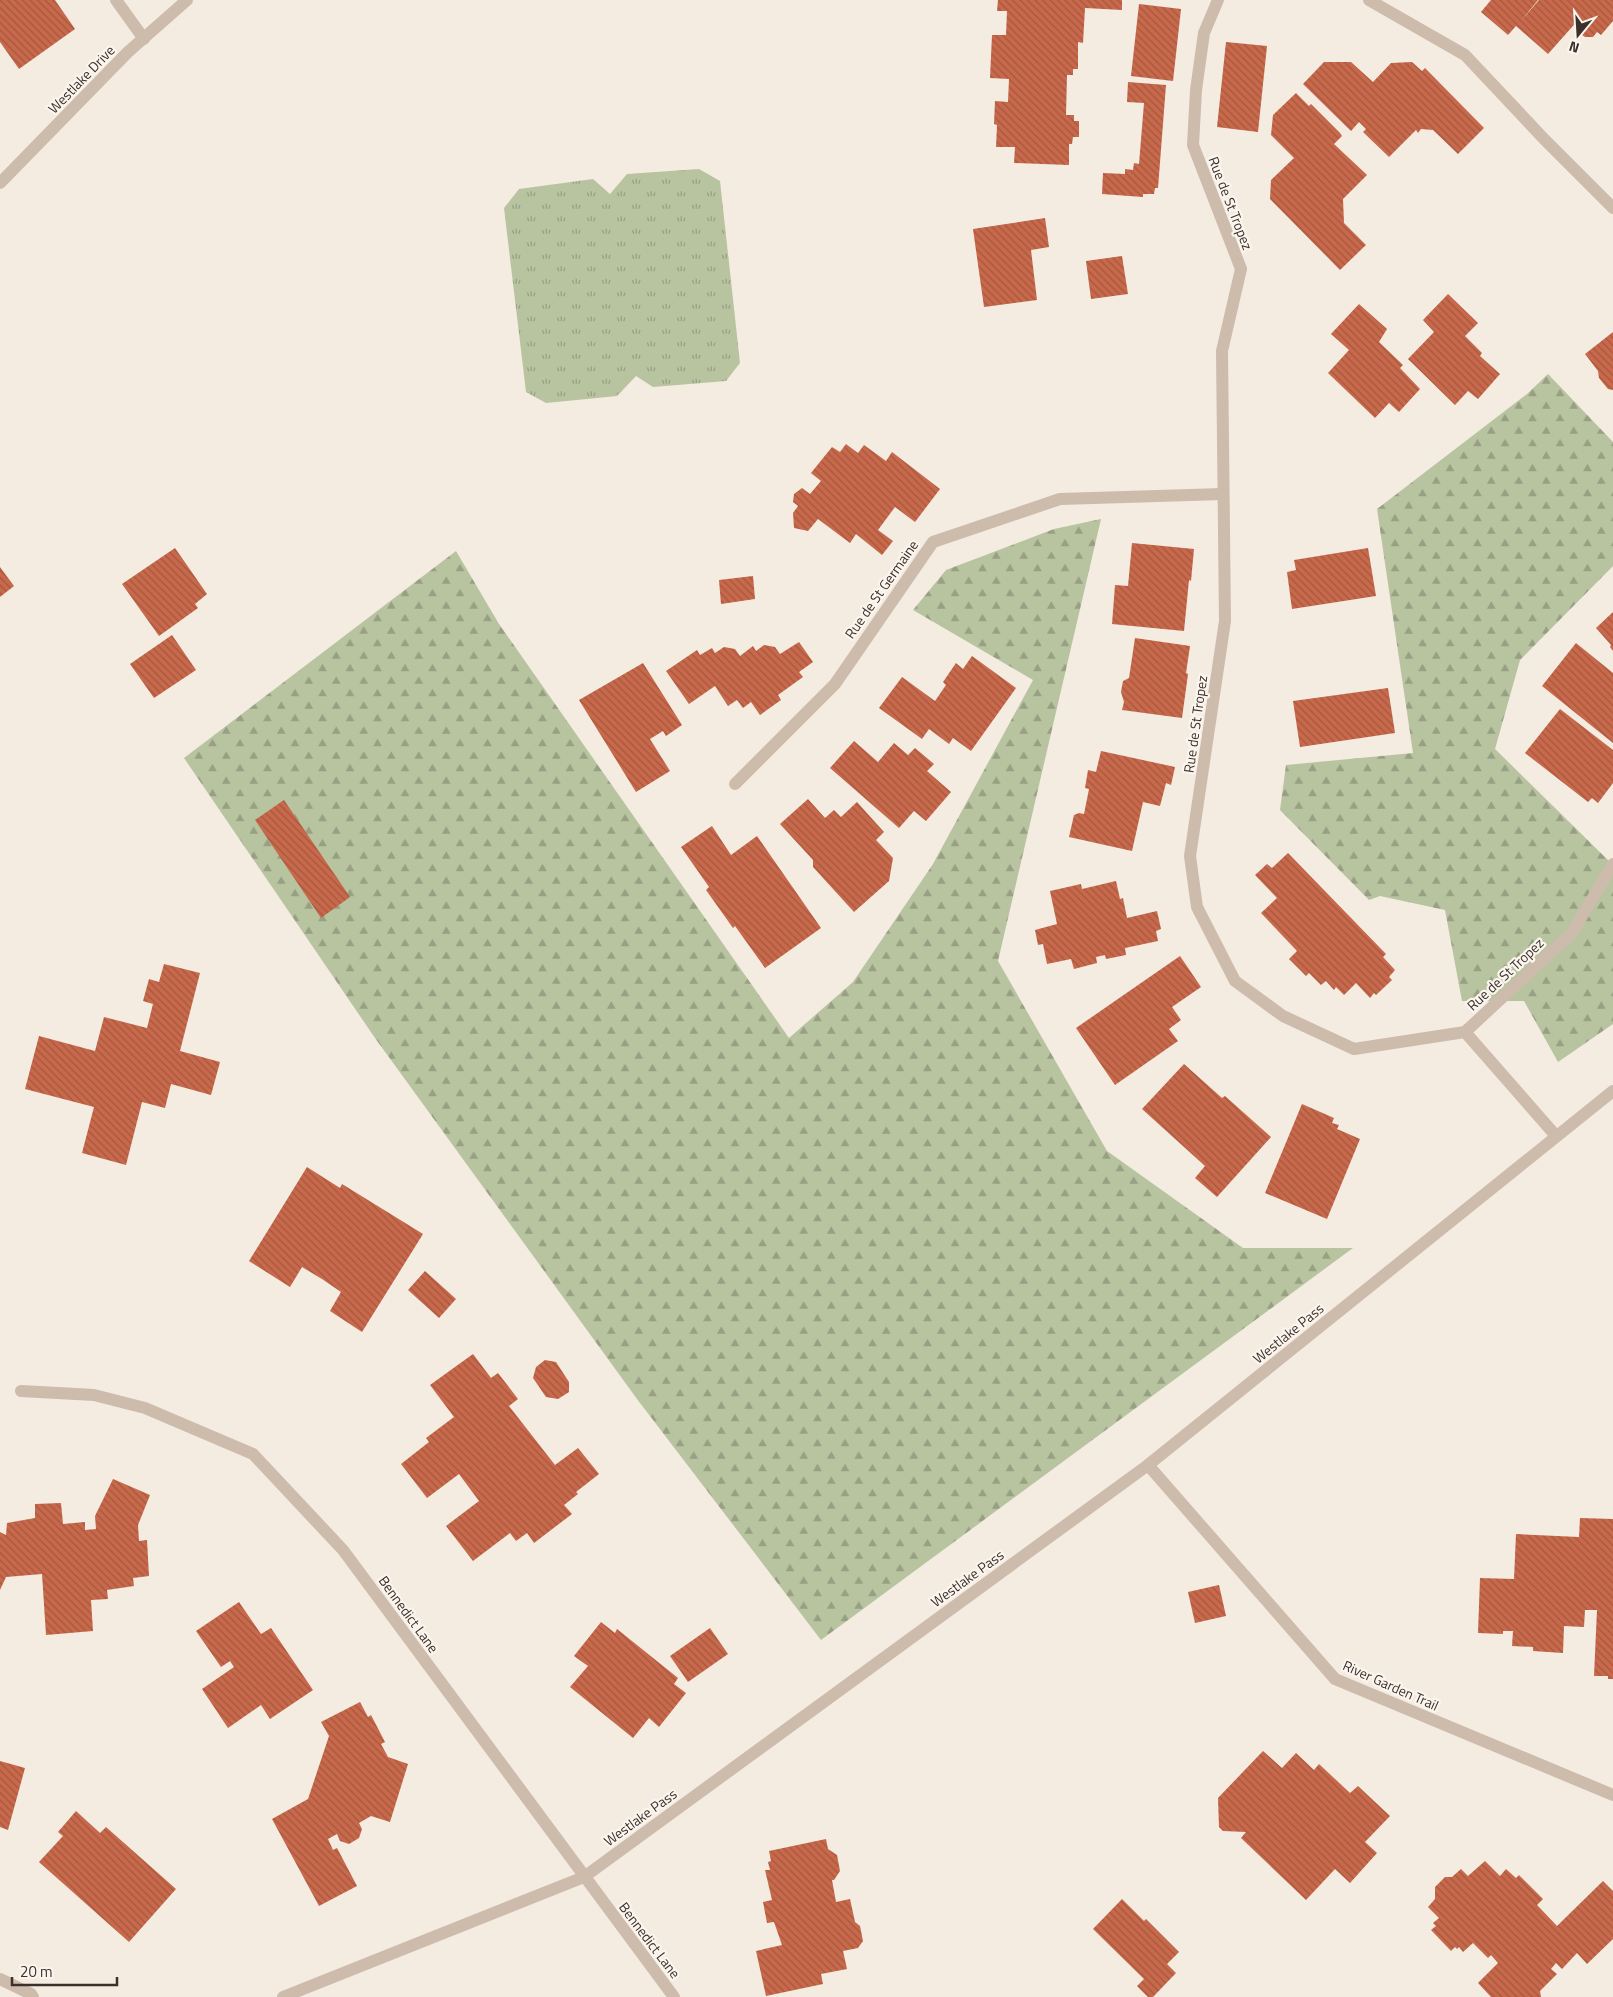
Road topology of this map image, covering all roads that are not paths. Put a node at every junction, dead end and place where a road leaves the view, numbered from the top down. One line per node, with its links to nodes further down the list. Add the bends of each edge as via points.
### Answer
1 (116, 0): 5 (street)
2 (188, 0): 5 (street, Westlake Drive)
3 (1218, 0): 8 (street, Rue de St Tropez, via 1204,33 1192,145 1241,269 1222,350)
4 (1369, 0): 7 (street, via 1465,55)
5 (144, 38): 6 (street, Westlake Drive)
6 (0, 183)
7 (1613, 208)
8 (1223, 494): 9 (street, Rue de St Germaine, via 1060,499 933,542 835,684); 11 (street, Rue de St Tropez, via 1225,621 1190,856 1196,907 1236,981 1283,1016 1354,1049)
9 (735, 784)
10 (1613, 864): 11 (street, Rue de St Tropez, via 1572,933)
11 (1465, 1032): 13 (street)
12 (1613, 1091): 13 (street, Westlake Pass)
13 (1556, 1136): 15 (street, Westlake Pass)
14 (21, 1391): 17 (street, Bennedict Lane, via 94,1395 145,1408 253,1454 343,1550)
15 (1148, 1465): 16 (street, River Garden Trail, via 1335,1679); 17 (street, Westlake Pass)
16 (1613, 1794)
17 (584, 1877): 20 (street, Westlake Pass); 21 (street, Bennedict Lane)
18 (0, 1979): 19 (street)
19 (33, 1997)
20 (283, 1997)
21 (674, 1997)

